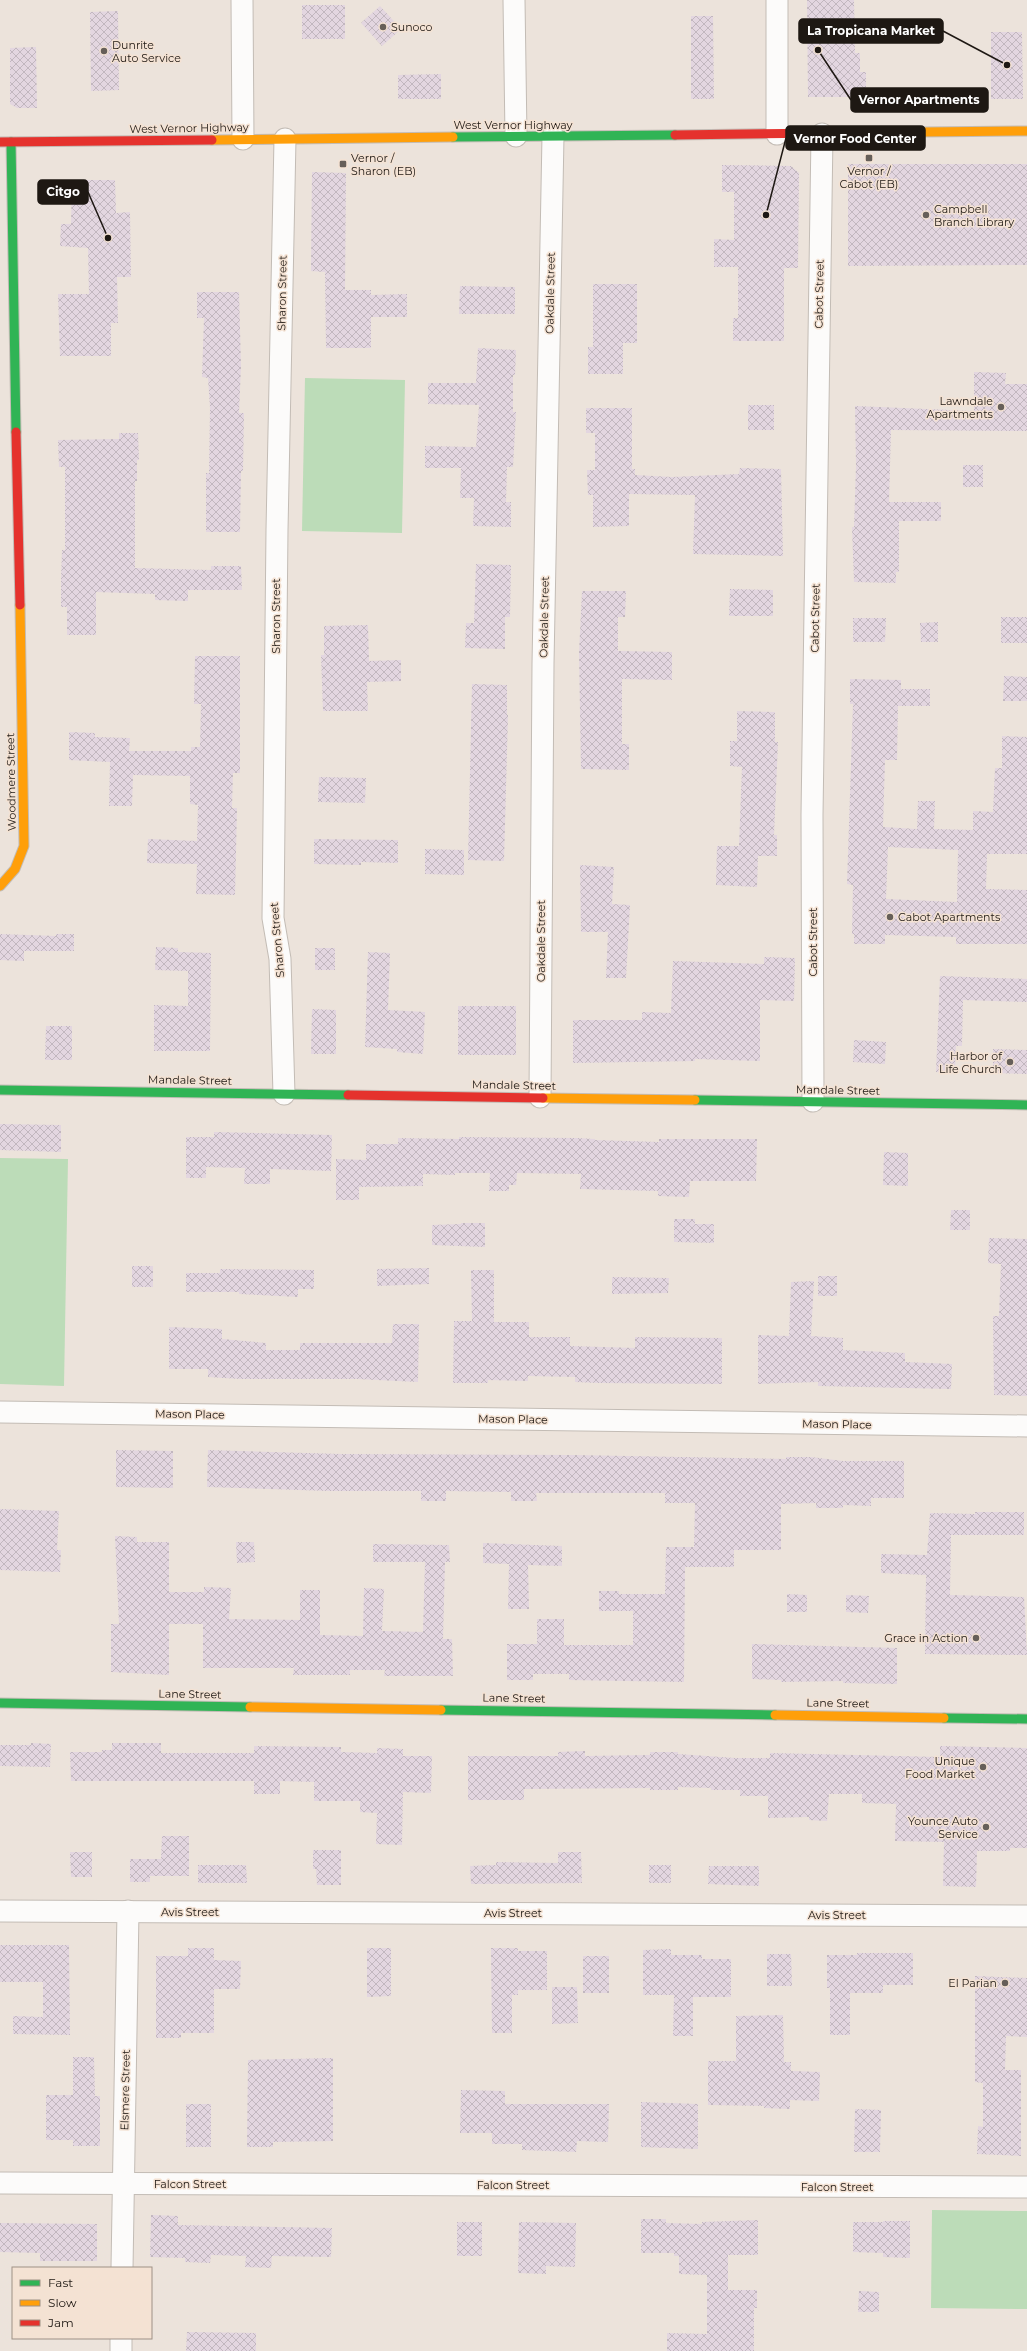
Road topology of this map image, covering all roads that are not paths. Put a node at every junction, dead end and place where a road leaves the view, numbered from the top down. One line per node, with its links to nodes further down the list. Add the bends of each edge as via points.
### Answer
1 (242, 0): 9 (street)
2 (514, 0): 7 (street)
3 (777, 0): 5 (street)
4 (1027, 131): 6 (street, West Vernor Highway)
5 (777, 134): 6 (street, West Vernor Highway); 8 (street, West Vernor Highway)
6 (822, 134): 17 (street, Cabot Street, via 812,815)
7 (516, 136): 8 (street, West Vernor Highway); 10 (street, West Vernor Highway)
8 (553, 136): 16 (street, Oakdale Street)
9 (243, 139): 10 (street, West Vernor Highway); 12 (street, West Vernor Highway)
10 (285, 139): 15 (street, Sharon Street, via 277,522 274,910 280,959)
11 (0, 142): 12 (street, West Vernor Highway)
12 (11, 142): 13 (street, Woodmere Street, via 24,846 15,869)
13 (0, 886)
14 (0, 1090): 15 (street, Mandale Street)
15 (284, 1094): 16 (street, Mandale Street)
16 (540, 1097): 17 (street, Mandale Street)
17 (814, 1101): 18 (street, Mandale Street)
18 (1027, 1105)
19 (0, 1412): 20 (street, Mason Place)
20 (1027, 1426)
21 (0, 1703): 22 (street, Lane Street)
22 (1027, 1719)
23 (0, 1911): 24 (street, Avis Street)
24 (128, 1911): 25 (street, Avis Street); 27 (street, Elsmere Street)
25 (1027, 1916)
26 (0, 2183): 27 (street, Falcon Street)
27 (124, 2184): 28 (street, Falcon Street); 29 (street, Elsmere Street)
28 (1027, 2188)
29 (122, 2267)
30 (121, 2339): 31 (street)
31 (121, 2351)

